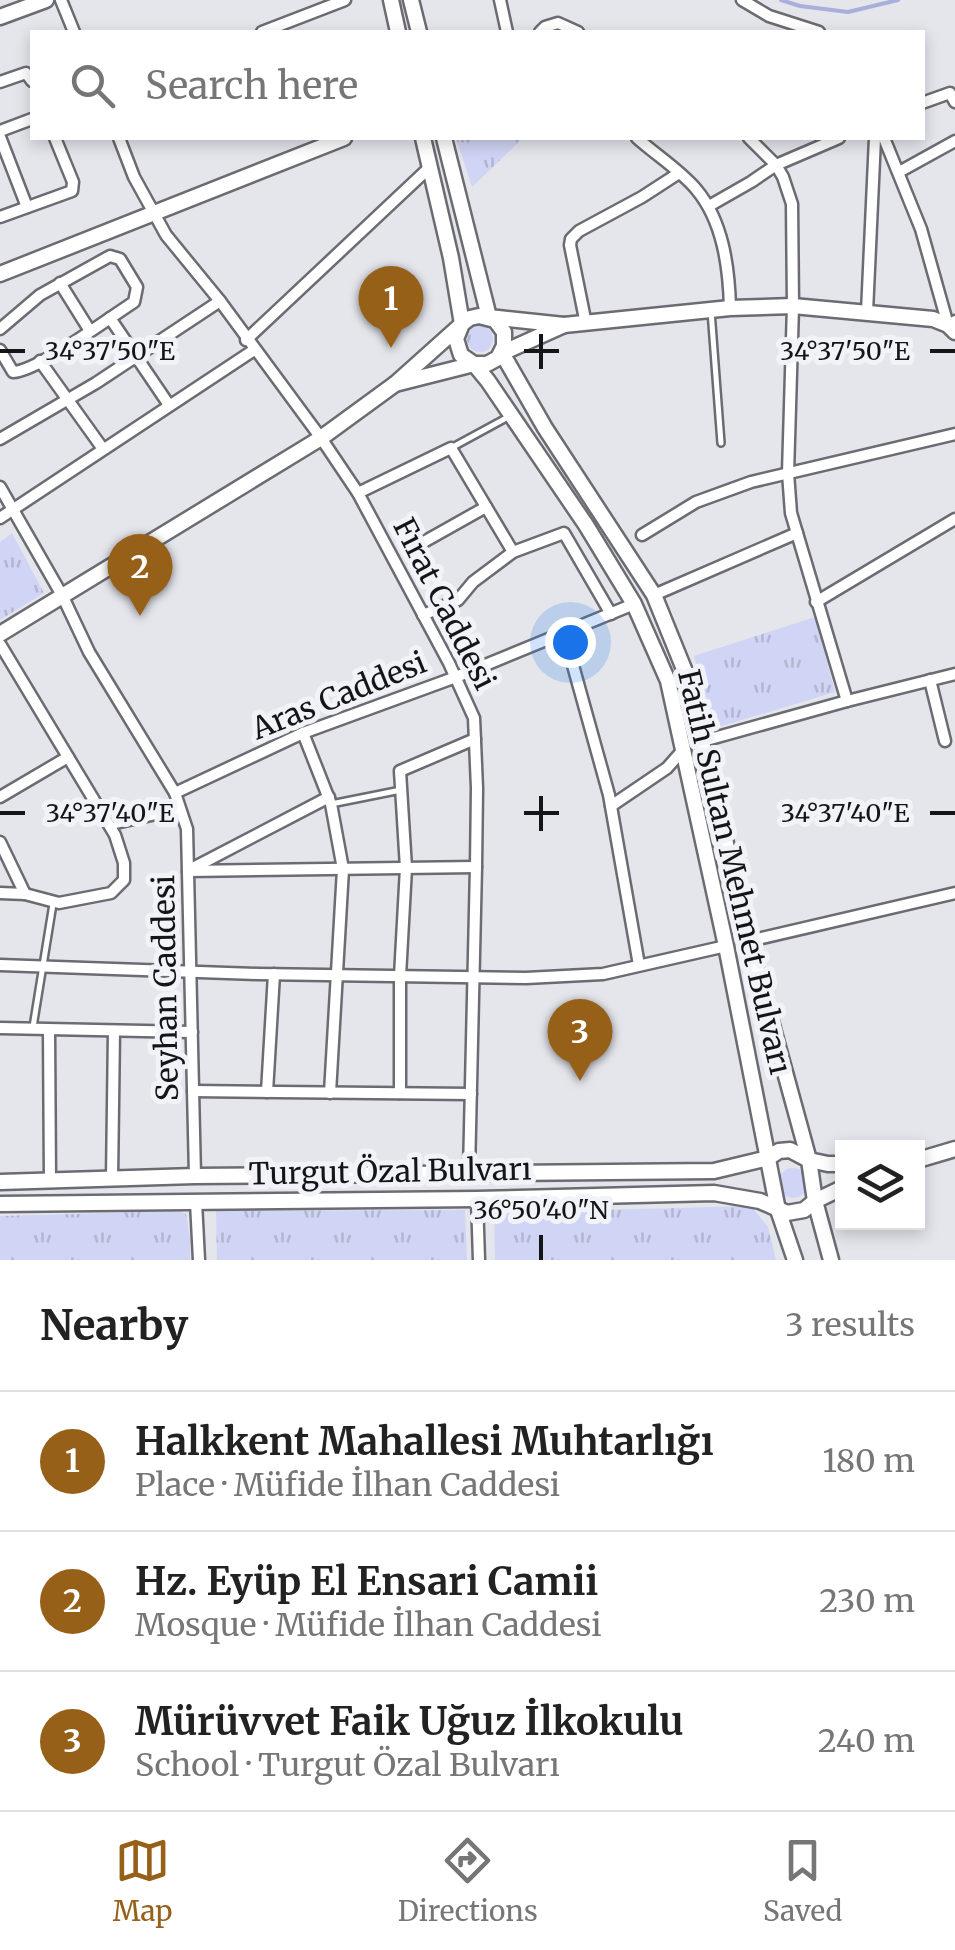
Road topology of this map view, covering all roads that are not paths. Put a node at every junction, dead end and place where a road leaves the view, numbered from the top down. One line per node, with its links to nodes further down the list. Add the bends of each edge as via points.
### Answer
1 (46, 0): 8 (street)
2 (61, 0): 9 (street)
3 (346, 0): 10 (street)
4 (391, 0): 11 (street)
5 (411, 0): 12 (street)
6 (500, 0): 13 (street)
7 (742, 0): 16 (street)
8 (0, 17)
9 (73, 30)
10 (267, 30)
11 (398, 30)
12 (418, 30)
13 (507, 30)
14 (542, 30): 15 (street, via 558,23)
15 (574, 30)
16 (812, 30)
17 (30, 79): 18 (street, via 26,74)
18 (0, 82)
19 (925, 102): 20 (street, via 950,93)
20 (955, 102)
21 (30, 120): 22 (street)
22 (0, 134): 39 (street)
23 (56, 140): 39 (street, via 72,191)
24 (120, 140): 40 (street, Fırat Caddesi)
25 (339, 140): 40 (street)
26 (423, 140): 35 (street)
27 (445, 140): 49 (street)
28 (639, 140): 37 (street)
29 (752, 140): 34 (street)
30 (834, 140): 34 (street)
31 (876, 140): 48 (street)
32 (885, 140): 36 (street)
33 (955, 141): 36 (street)
34 (776, 165): 38 (street); 45 (street, via 792,204)
35 (430, 167): 51 (street); 57 (street)
36 (900, 172): 54 (street)
37 (679, 173): 38 (street); 52 (street, via 571,238)
38 (709, 206): 46 (street)
39 (27, 207): 41 (street)
40 (153, 215): 42 (street); 44 (street, Fırat Caddesi)
41 (0, 218)
42 (0, 274)
43 (60, 283): 50 (street, via 110,256 120,260 136,295); 55 (street); 56 (street)
44 (220, 301): 57 (street, Fırat Caddesi); 60 (street)
45 (793, 306): 46 (street); 48 (street); 73 (street)
46 (730, 308): 47 (street)
47 (711, 310): 52 (street); 70 (lane)
48 (867, 312): 54 (street)
49 (489, 317): 51 (street); 53 (street); 58 (street, via 504,332)
50 (110, 318): 56 (street); 60 (street)
51 (462, 324): 62 (street, via 458,347); 63 (street)
52 (586, 324): 53 (street)
53 (564, 325): 58 (street)
54 (953, 326)
55 (0, 330)
56 (90, 332): 61 (street)
57 (250, 344): 65 (street); 68 (street, Fırat Caddesi)
58 (502, 353): 62 (street); 84 (street, Fatih Sultan Mehmet Bulvarı)
59 (2, 357): 61 (street, via 13,372)
60 (136, 357): 64 (street); 65 (street)
61 (40, 361): 64 (street)
62 (474, 364): 63 (street); 66 (street, Fatih Sultan Mehmet Bulvarı)
63 (395, 384): 68 (street)
64 (67, 400): 69 (street); 72 (street)
65 (169, 405): 72 (street)
66 (511, 415): 71 (lane); 87 (street, Fatih Sultan Mehmet Bulvarı)
67 (955, 434): 73 (street)
68 (321, 438): 75 (street, Fırat Caddesi); 85 (street)
69 (0, 439)
70 (722, 443)
71 (451, 448): 75 (street); 76 (street)
72 (102, 449): 77 (street)
73 (788, 473): 80 (street); 81 (street, via 696,502)
74 (0, 487): 77 (street, Seyhan Caddesi)
75 (358, 493): 89 (street, Fırat Caddesi)
76 (486, 507): 82 (street); 83 (street)
77 (12, 508): 78 (street); 85 (street, Seyhan Caddesi)
78 (0, 518)
79 (955, 520): 86 (street)
80 (796, 533): 84 (street); 86 (street)
81 (642, 535)
82 (412, 548)
83 (512, 552): 88 (street, via 564,533); 89 (street, via 458,600)
84 (654, 596): 99 (street, Fatih Sultan Mehmet Bulvarı)
85 (62, 597): 91 (street); 104 (street, Seyhan Caddesi)
86 (816, 602): 96 (street)
87 (634, 604): 88 (street, Aras Caddesi); 101 (street, Fatih Sultan Mehmet Bulvarı, via 668,681)
88 (611, 614): 90 (street, Aras Caddesi)
89 (422, 615): 94 (street, Fırat Caddesi)
90 (564, 633): 94 (street, Aras Caddesi); 107 (street)
91 (0, 634)
92 (0, 644): 102 (street)
93 (955, 674): 95 (street)
94 (456, 677): 97 (street, Aras Caddesi); 98 (street, Fırat Caddesi, via 474,718)
95 (930, 680): 96 (street); 100 (street)
96 (847, 700): 99 (street)
97 (303, 733): 104 (street, Aras Caddesi); 106 (street)
98 (475, 739): 103 (street, via 400,771); 111 (street, Fırat Caddesi)
99 (704, 741): 119 (street, Fatih Sultan Mehmet Bulvarı)
100 (945, 741)
101 (682, 751): 107 (street); 120 (street, Fatih Sultan Mehmet Bulvarı)
102 (68, 756): 105 (street); 109 (street)
103 (402, 790): 106 (lane); 112 (street)
104 (174, 792): 108 (street, Seyhan Caddesi)
105 (0, 797)
106 (330, 801): 113 (street); 114 (street)
107 (611, 806): 121 (street)
108 (180, 811): 109 (lane); 114 (street, Seyhan Caddesi)
109 (110, 827): 118 (street, via 124,880 111,893)
110 (0, 842): 117 (street)
111 (476, 867): 112 (street); 128 (street, Fırat Caddesi)
112 (406, 868): 113 (street); 127 (street)
113 (344, 869): 114 (street); 126 (street)
114 (188, 871): 124 (street, Seyhan Caddesi)
115 (0, 893): 117 (street)
116 (955, 893): 119 (street)
117 (24, 894): 118 (street)
118 (53, 902): 123 (lane)
119 (749, 941): 142 (street, Fatih Sultan Mehmet Bulvarı)
120 (726, 946): 121 (street); 140 (street, Fatih Sultan Mehmet Bulvarı)
121 (639, 964): 128 (street, via 604,974)
122 (0, 965): 123 (street)
123 (43, 967): 124 (street); 130 (lane)
124 (190, 972): 125 (street); 133 (street, Seyhan Caddesi)
125 (274, 974): 126 (street); 135 (street)
126 (336, 975): 127 (street); 136 (street)
127 (400, 976): 128 (street); 137 (street)
128 (475, 977): 138 (street, Fırat Caddesi)
129 (0, 1028): 130 (street)
130 (33, 1030): 131 (street)
131 (48, 1030): 132 (street); 147 (street)
132 (114, 1031): 133 (street); 146 (street)
133 (192, 1032): 134 (street, Seyhan Caddesi)
134 (194, 1092): 135 (street); 145 (street, Seyhan Caddesi)
135 (267, 1092): 136 (street)
136 (330, 1093): 137 (street)
137 (400, 1093): 138 (street)
138 (472, 1094): 144 (street, Fırat Caddesi)
139 (955, 1149): 141 (street)
140 (768, 1158): 142 (street, Turgut Özal Bulvarı, via 790,1150); 144 (street, Turgut Özal Bulvarı, via 714,1171); 154 (street, Fatih Sultan Mehmet Bulvarı)
141 (925, 1158)
142 (809, 1160): 143 (street, Turgut Özal Bulvarı); 151 (street, Fatih Sultan Mehmet Bulvarı)
143 (835, 1164)
144 (469, 1172): 145 (street, Turgut Özal Bulvarı)
145 (195, 1176): 146 (street, Turgut Özal Bulvarı)
146 (112, 1178): 147 (street, Turgut Özal Bulvarı)
147 (50, 1181): 148 (street, Turgut Özal Bulvarı)
148 (0, 1182)
149 (835, 1192): 151 (street)
150 (477, 1199): 152 (street, Turgut Özal Bulvarı); 154 (street, Turgut Özal Bulvarı, via 714,1194); 156 (street)
151 (816, 1201): 154 (street, via 796,1213); 158 (street, Fatih Sultan Mehmet Bulvarı)
152 (196, 1202): 153 (street, Turgut Özal Bulvarı); 155 (street)
153 (0, 1204)
154 (778, 1210): 157 (street, Fatih Sultan Mehmet Bulvarı)
155 (199, 1260)
156 (479, 1260)
157 (795, 1260)
158 (830, 1260)

